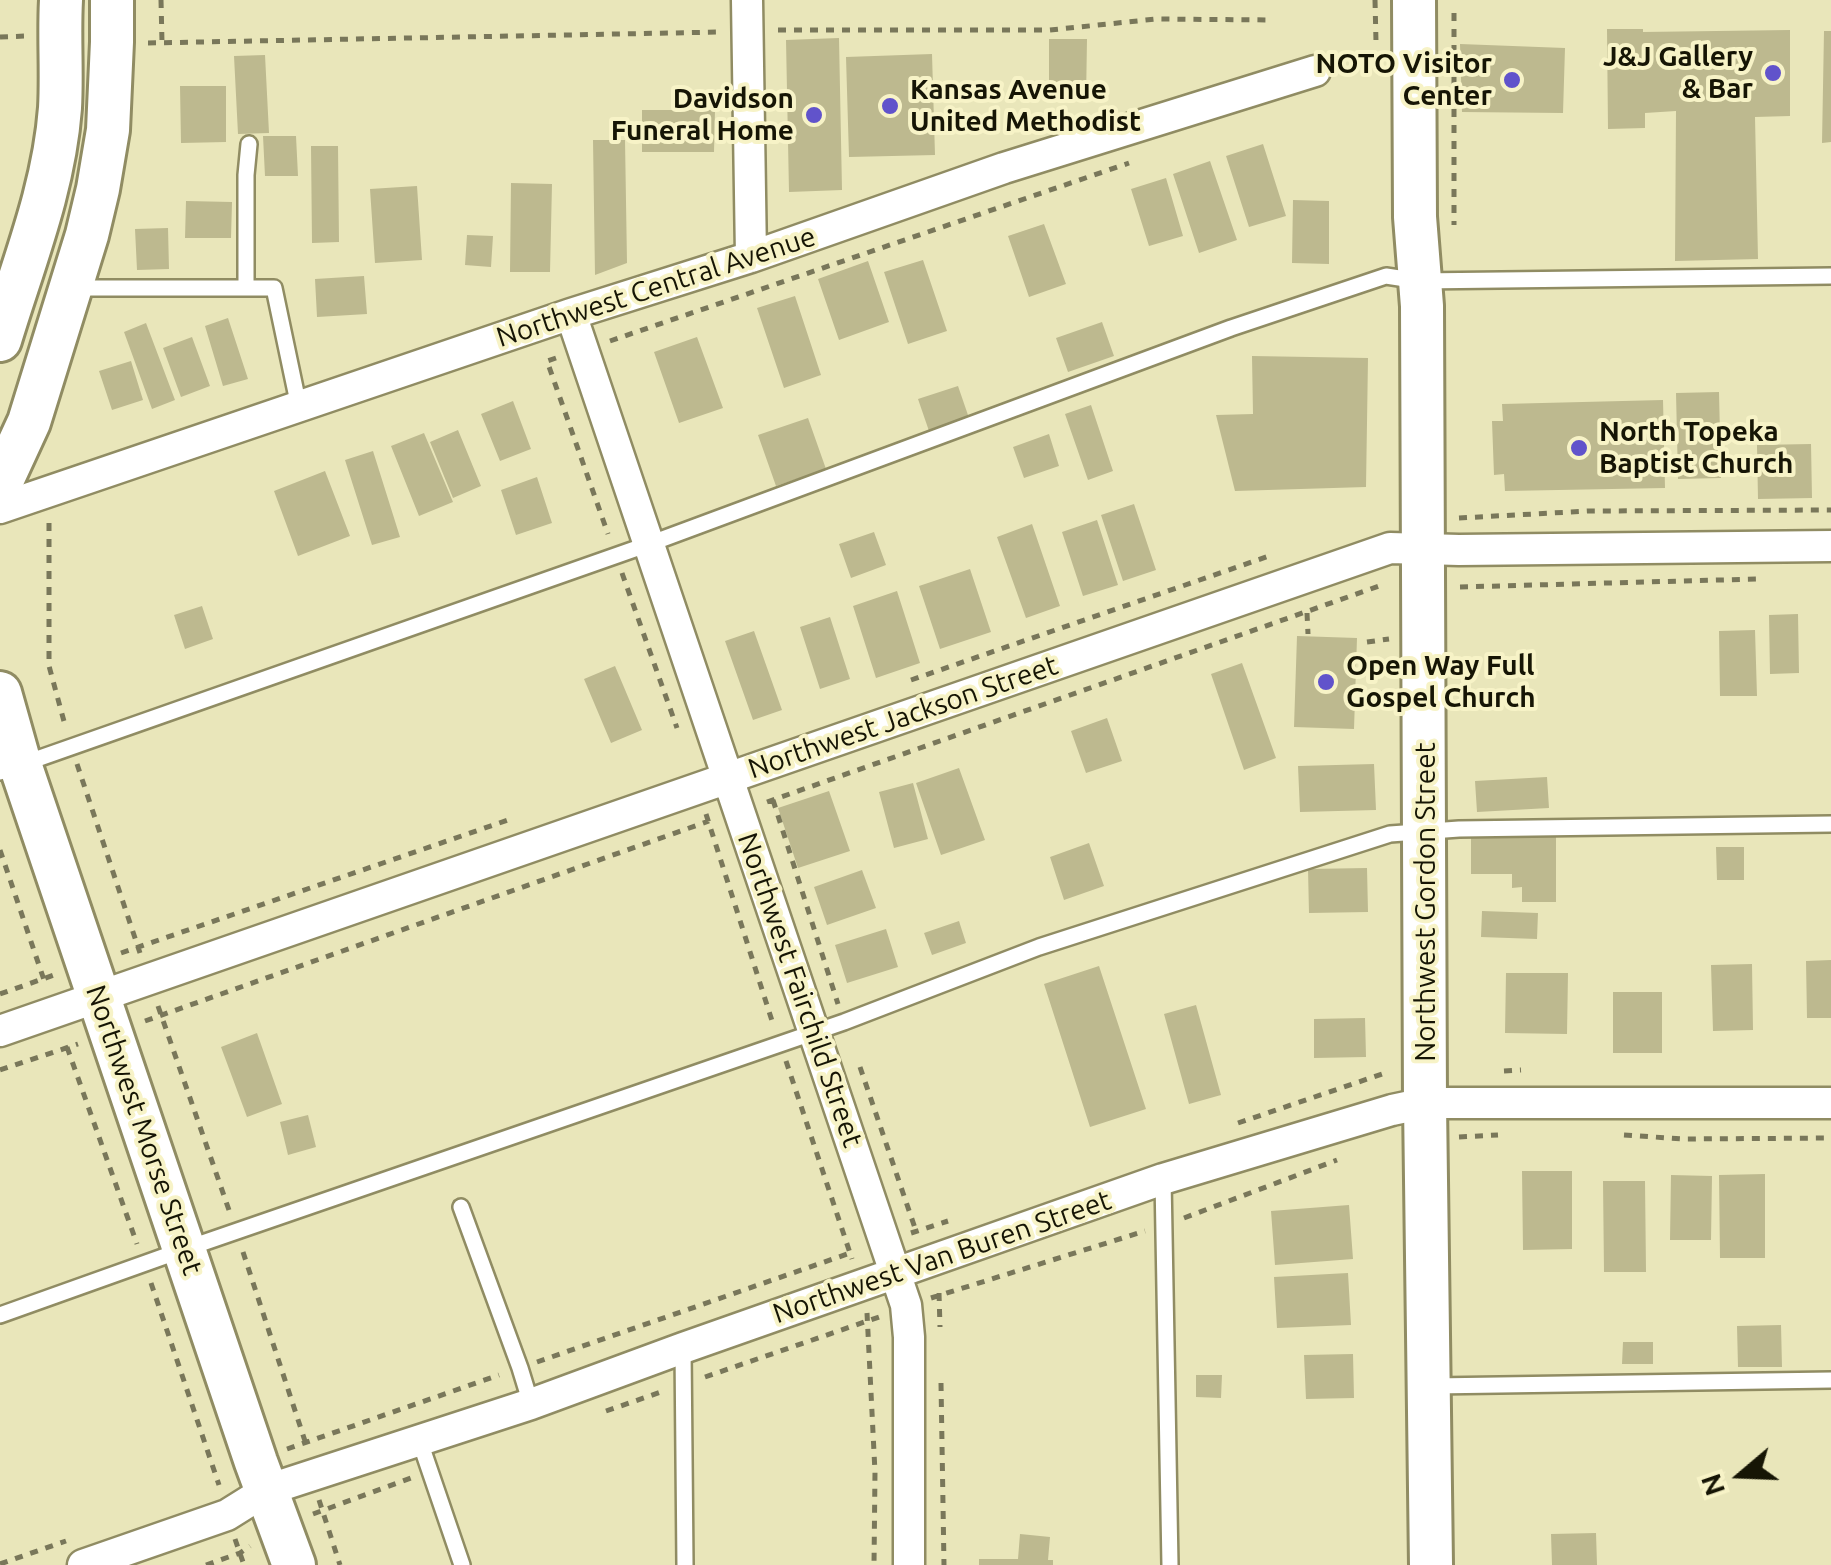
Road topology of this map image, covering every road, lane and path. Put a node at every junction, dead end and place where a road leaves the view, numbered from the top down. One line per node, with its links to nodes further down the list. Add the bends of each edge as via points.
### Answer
1 (112, 0): 9 (main road)
2 (162, 0): 10 (path)
3 (747, 0): 7 (street)
4 (1414, 0): 16 (main road, Northwest Gordon Street)
5 (60, 19): 8 (path); 19 (main road, via 52,164 40,218)
6 (1273, 20): 7 (path, via 1156,19 1050,30)
7 (748, 31): 10 (path); 14 (street)
8 (0, 37)
9 (112, 42): 10 (path); 17 (main road, via 98,189)
10 (162, 42)
11 (1314, 71): 14 (street, Northwest Central Avenue, via 1004,168)
12 (249, 144): 18 (lane)
13 (1139, 160): 22 (path)
14 (751, 257): 20 (street, Northwest Central Avenue)
15 (1831, 276): 16 (lane)
16 (1419, 280): 29 (lane, via 1386,276 1231,328); 31 (main road, Northwest Gordon Street)
17 (70, 288): 18 (lane); 24 (main road, via 29,422)
18 (246, 288): 23 (lane, via 274,288)
19 (8, 290): 21 (main road)
20 (572, 314): 22 (street, Northwest Fairchild Street); 23 (street, Northwest Central Avenue)
21 (0, 340)
22 (584, 350): 29 (street, Northwest Fairchild Street); 32 (path, via 547,360)
23 (299, 407): 25 (street, Northwest Central Avenue)
24 (0, 486)
25 (52, 491): 26 (street, Northwest Central Avenue); 39 (path, via 49,666)
26 (0, 508)
27 (1831, 510): 28 (path)
28 (1459, 518)
29 (649, 544): 32 (lane); 41 (street, Northwest Fairchild Street)
30 (1831, 546): 31 (street, Northwest Jackson Street)
31 (1424, 550): 41 (street, Northwest Jackson Street, via 1390,548); 47 (main road, Northwest Gordon Street)
32 (616, 556): 39 (lane); 42 (path)
33 (1772, 579): 35 (path)
34 (1390, 582): 36 (path)
35 (1460, 587)
36 (1307, 613): 37 (path); 43 (path)
37 (1308, 634)
38 (0, 693): 40 (main road, Northwest Morse Street)
39 (71, 746): 40 (lane); 49 (path)
40 (10, 768): 53 (main road, Northwest Morse Street)
41 (728, 777): 42 (street, Northwest Jackson Street); 43 (street, Northwest Fairchild Street)
42 (698, 788): 45 (path); 51 (street, Northwest Jackson Street)
43 (740, 810): 45 (path); 57 (street, Northwest Fairchild Street)
44 (523, 815): 49 (path)
45 (708, 822): 55 (path); 58 (path)
46 (1831, 824): 47 (lane)
47 (1425, 832): 57 (lane, via 1390,834 1039,947); 62 (main road, Northwest Gordon Street)
48 (0, 850): 50 (path)
49 (138, 948): 51 (path); 53 (path)
50 (44, 978): 52 (path); 53 (path); 54 (path)
51 (148, 978): 53 (street, Northwest Jackson Street); 55 (path)
52 (0, 994)
53 (100, 997): 54 (street, Northwest Jackson Street); 55 (path); 59 (path); 71 (main road, Northwest Morse Street)
54 (55, 1012): 56 (street, Northwest Jackson Street)
55 (161, 1015): 70 (path)
56 (0, 1030)
57 (814, 1032): 58 (lane); 73 (street, Northwest Fairchild Street)
58 (780, 1044): 70 (lane); 74 (path)
59 (68, 1047): 60 (path); 72 (path)
60 (0, 1070)
61 (1831, 1103): 62 (street, Northwest Van Buren Street)
62 (1425, 1120): 63 (path, via 1463,1137); 67 (street, Northwest Van Buren Street, via 1392,1110); 81 (main road, Northwest Gordon Street)
63 (1514, 1134)
64 (1616, 1134): 65 (path)
65 (1831, 1138)
66 (1339, 1159): 69 (path)
67 (1163, 1179): 69 (lane); 73 (street, Northwest Van Buren Street)
68 (461, 1207): 82 (lane)
69 (1163, 1226): 75 (path); 99 (lane)
70 (236, 1231): 71 (lane); 86 (path)
71 (185, 1249): 72 (lane); 89 (main road, Northwest Morse Street)
72 (144, 1263): 76 (lane); 88 (path)
73 (896, 1274): 74 (street, Northwest Van Buren Street); 75 (street, Northwest Fairchild Street)
74 (860, 1286): 77 (path); 78 (street, Northwest Van Buren Street)
75 (906, 1305): 77 (path); 98 (street, Northwest Fairchild Street)
76 (0, 1315)
77 (868, 1321): 80 (path); 97 (path)
78 (683, 1348): 80 (lane); 82 (street, Northwest Van Buren Street)
79 (1831, 1380): 81 (lane)
80 (683, 1384): 83 (path); 96 (lane)
81 (1430, 1386): 100 (main road, Northwest Gordon Street)
82 (531, 1404): 84 (street, Northwest Van Buren Street)
83 (592, 1416)
84 (419, 1440): 85 (lane); 86 (street, Northwest Van Buren Street)
85 (429, 1471): 87 (path); 95 (lane)
86 (315, 1476): 87 (path); 89 (street, Northwest Van Buren Street)
87 (321, 1511): 89 (path); 94 (path)
88 (227, 1515): 89 (street, Northwest Van Buren Street); 90 (path); 91 (street, Northwest Van Buren Street)
89 (280, 1527): 90 (path)
90 (240, 1553): 92 (path); 93 (path)
91 (83, 1565)
92 (206, 1565)
93 (244, 1565)
94 (340, 1565)
95 (462, 1565)
96 (685, 1565)
97 (874, 1565)
98 (909, 1565)
99 (1170, 1565)
100 (1431, 1565)

